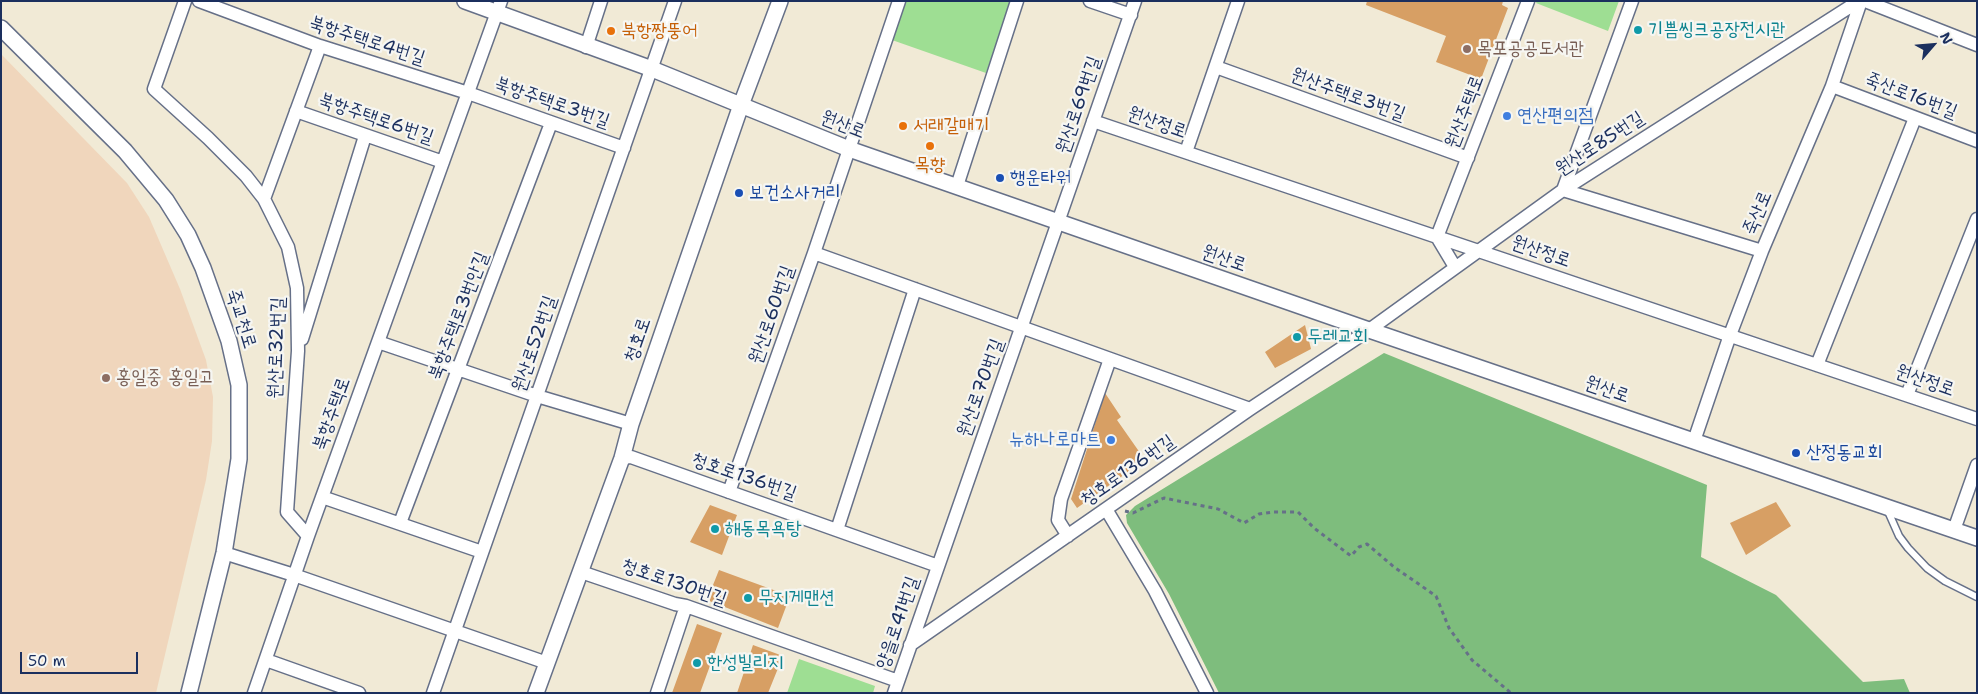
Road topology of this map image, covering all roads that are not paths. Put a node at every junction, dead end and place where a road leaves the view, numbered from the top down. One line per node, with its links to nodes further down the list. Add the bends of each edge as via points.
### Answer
1 (185, 1): 40 (street, 원산로32번길, via 154,90 236,166)
2 (199, 1): 20 (street, 북항주택로4번길)
3 (465, 1): 16 (street, 원산로)
4 (601, 1): 21 (street)
5 (675, 1): 23 (street, 원산로52번길)
6 (780, 1): 26 (street, 청호로)
7 (899, 1): 34 (street, 원산로60번길)
8 (1017, 1): 38 (street)
9 (1090, 1): 17 (street)
10 (1135, 1): 17 (street, 원산로69번길)
11 (1238, 1): 22 (street)
12 (1528, 1): 36 (street, 원산주택로)
13 (1632, 1): 39 (street)
14 (1860, 1): 24 (street, 죽산로); 39 (street, 원산로85번길)
15 (1865, 1): 19 (street)
16 (499, 8): 21 (street, 원산로); 25 (street, 북항주택로)
17 (1131, 15): 29 (street, 원산로69번길)
18 (1, 28): 76 (street, 죽교천로, via 146,175 188,235 203,268 229,341 239,385 239,459)
19 (1977, 45)
20 (320, 46): 25 (street, 북항주택로4번길); 27 (street)
21 (586, 47): 23 (street, 원산로)
22 (1216, 66): 35 (street); 36 (street, 원산주택로3번길)
23 (652, 69): 26 (street, 원산로); 33 (street, 원산로52번길)
24 (1832, 86): 28 (street, 죽산로16번길); 45 (street, 죽산로)
25 (468, 93): 30 (street, 북항주택로3번길); 37 (street, 북항주택로)
26 (742, 105): 34 (street, 원산로); 61 (street, 청호로)
27 (296, 111): 31 (street, 북항주택로6번길); 40 (street)
28 (1915, 118): 32 (street, 죽산로16번길); 55 (street)
29 (1093, 121): 35 (street, 원산정로); 42 (street, 원산로69번길)
30 (551, 123): 33 (street, 북항주택로3번길); 56 (street, 북항주택로3번안길)
31 (365, 136): 37 (street, 북항주택로6번길); 53 (street)
32 (1977, 141)
33 (624, 148): 58 (street, 원산로52번길)
34 (849, 149): 38 (street, 원산로); 46 (street, 원산로60번길)
35 (1186, 152): 43 (street, 원산정로)
36 (1468, 158): 43 (street, 원산주택로)
37 (443, 162): 52 (street, 북항주택로)
38 (957, 186): 42 (street, 원산로)
39 (1563, 190): 44 (street, 원산로85번길); 45 (street)
40 (264, 199): 53 (street, 원산로32번길, via 288,247 295,274)
41 (1977, 220): 57 (street)
42 (1060, 222): 49 (street, 원산로70번길); 50 (street, 원산로)
43 (1437, 237): 44 (street, 원산정로); 47 (street)
44 (1477, 251): 47 (street, 원산로85번길); 51 (street, 원산정로)
45 (1762, 251): 51 (street, 죽산로)
46 (814, 252): 48 (street); 65 (street, 원산로60번길)
47 (1455, 267): 50 (street, 원산로85번길)
48 (915, 289): 49 (street); 70 (street)
49 (1023, 328): 54 (street); 77 (street, 원산로70번길)
50 (1369, 330): 59 (street, 청호로136번길); 62 (street, 원산로)
51 (1730, 336): 55 (street, 원산정로); 62 (street, 죽산로)
52 (378, 342): 56 (street); 66 (street, 북항주택로)
53 (298, 351): 72 (street, 원산로32번길, via 288,512)
54 (1110, 359): 59 (street); 73 (street, via 1061,498 1058,520)
55 (1817, 365): 57 (street, 원산정로)
56 (459, 369): 58 (street); 69 (street, 북항주택로3번안길)
57 (1907, 395): 60 (street, 원산정로)
58 (537, 396): 61 (street); 75 (street, 원산로52번길)
59 (1250, 409): 67 (street, 청호로136번길)
60 (1977, 419)
61 (630, 424): 63 (street, 청호로)
62 (1694, 441): 68 (street, 원산로)
63 (622, 458): 65 (street, 청호로136번길, via 631,457); 78 (street, 청호로)
64 (1977, 465): 71 (street)
65 (729, 492): 70 (street, 청호로136번길)
66 (322, 497): 69 (street); 72 (street, 북항주택로)
67 (1110, 507): 73 (street, 청호로136번길); 94 (street)
68 (1887, 508): 71 (street, 원산로); 80 (lane, via 1899,536 1927,568)
69 (400, 523): 75 (street)
70 (837, 530): 77 (street, 청호로136번길)
71 (1954, 530): 74 (street, 원산로)
72 (308, 536): 79 (street, 북항주택로)
73 (1068, 536): 83 (street, 청호로136번길)
74 (1977, 538)
75 (482, 552): 82 (street, 원산로52번길)
76 (224, 554): 79 (street); 88 (street, 죽교천로)
77 (938, 566): 83 (street, 양을로41번길)
78 (581, 572): 81 (street, 청호로130번길); 85 (street, 청호로)
79 (294, 575): 82 (street); 84 (street, 북항주택로)
80 (1977, 597)
81 (686, 606): 86 (street, 청호로130번길); 93 (street)
82 (454, 631): 85 (street); 91 (street, 원산로52번길)
83 (910, 645): 86 (street, 양을로41번길)
84 (266, 660): 87 (street); 89 (street, 북항주택로)
85 (547, 663): 92 (street, 청호로)
86 (896, 687)
87 (342, 690): 90 (street)
88 (189, 693)
89 (254, 693)
90 (359, 693)
91 (433, 693)
92 (536, 693)
93 (657, 693)
94 (1207, 693)

